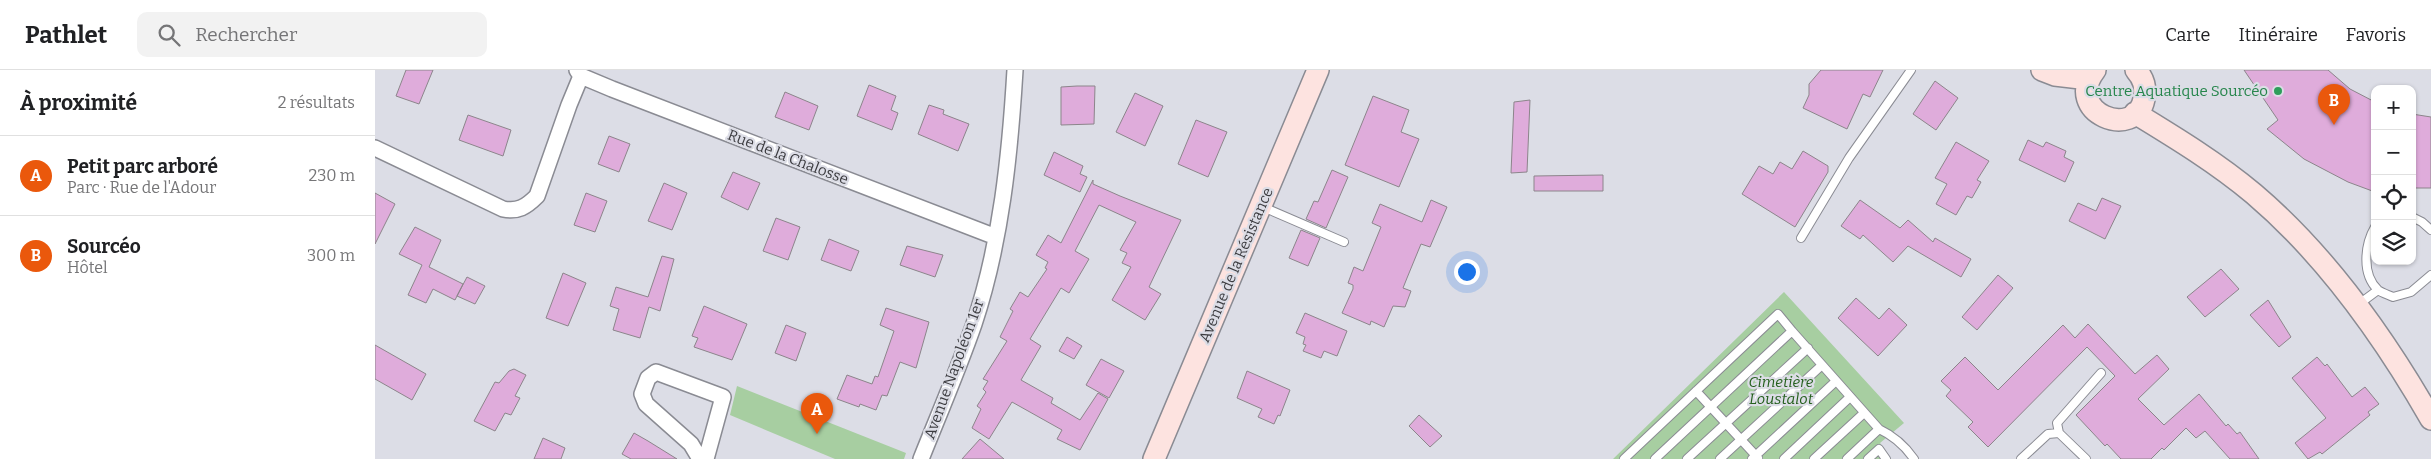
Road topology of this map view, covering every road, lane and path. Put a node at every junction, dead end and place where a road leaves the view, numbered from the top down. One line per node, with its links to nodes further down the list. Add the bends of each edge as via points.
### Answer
1 (1015, 70): 14 (street, Avenue Napoléon 1er, via 1011,142)
2 (1318, 70): 10 (street, Avenue de la Résistance)
3 (1911, 70): 15 (lane, via 1849,158)
4 (2042, 70): 7 (street, via 2055,75)
5 (2136, 70): 8 (street, via 2146,90 2143,103)
6 (579, 73): 9 (street, Rue de la Chalosse, via 537,196 527,207 513,211 503,209); 14 (street, Rue de la Chalosse)
7 (2093, 74): 8 (street, via 2088,98 2099,114 2117,120)
8 (2135, 113): 19 (street, via 2213,162 2254,194 2294,230)
9 (375, 148)
10 (1261, 206): 16 (lane); 38 (street, Avenue de la Résistance)
11 (2416, 219): 12 (lane)
12 (2431, 230)
13 (2371, 234): 18 (lane, via 2366,258 2369,275)
14 (996, 237): 37 (street, Avenue Napoléon 1er, via 974,323)
15 (1801, 238)
16 (1345, 242)
17 (2431, 275): 18 (lane, via 2411,292 2393,297)
18 (2378, 290): 19 (lane)
19 (2357, 305): 29 (street, via 2411,383)
20 (1792, 331): 21 (lane); 25 (lane, via 1778,314); 27 (lane)
21 (1808, 348): 22 (lane); 30 (lane)
22 (1822, 365): 24 (lane); 33 (lane)
23 (2101, 373): 32 (lane, via 2057,423)
24 (1836, 381): 26 (lane); 34 (lane)
25 (1696, 391): 27 (lane); 39 (lane)
26 (1850, 397): 28 (lane); 43 (lane)
27 (1711, 407): 30 (lane); 40 (lane)
28 (1864, 413): 31 (lane); 44 (lane)
29 (2431, 419)
30 (1726, 423): 33 (lane); 41 (lane)
31 (1879, 429): 45 (lane); 48 (lane, via 1905,446)
32 (2059, 433): 49 (lane, via 2048,434); 50 (lane)
33 (1741, 440): 34 (lane); 42 (lane)
34 (1756, 458)
35 (700, 459): 36 (street, via 691,444 646,404 642,394 648,378 656,372 723,397)
36 (706, 459)
37 (921, 459)
38 (1154, 459)
39 (1624, 459)
40 (1655, 459)
41 (1687, 459)
42 (1720, 459)
43 (1783, 459)
44 (1814, 459)
45 (1847, 459)
46 (1868, 459): 47 (lane, via 1879,449)
47 (1886, 459)
48 (1915, 459)
49 (2021, 459)
50 (2086, 459)

